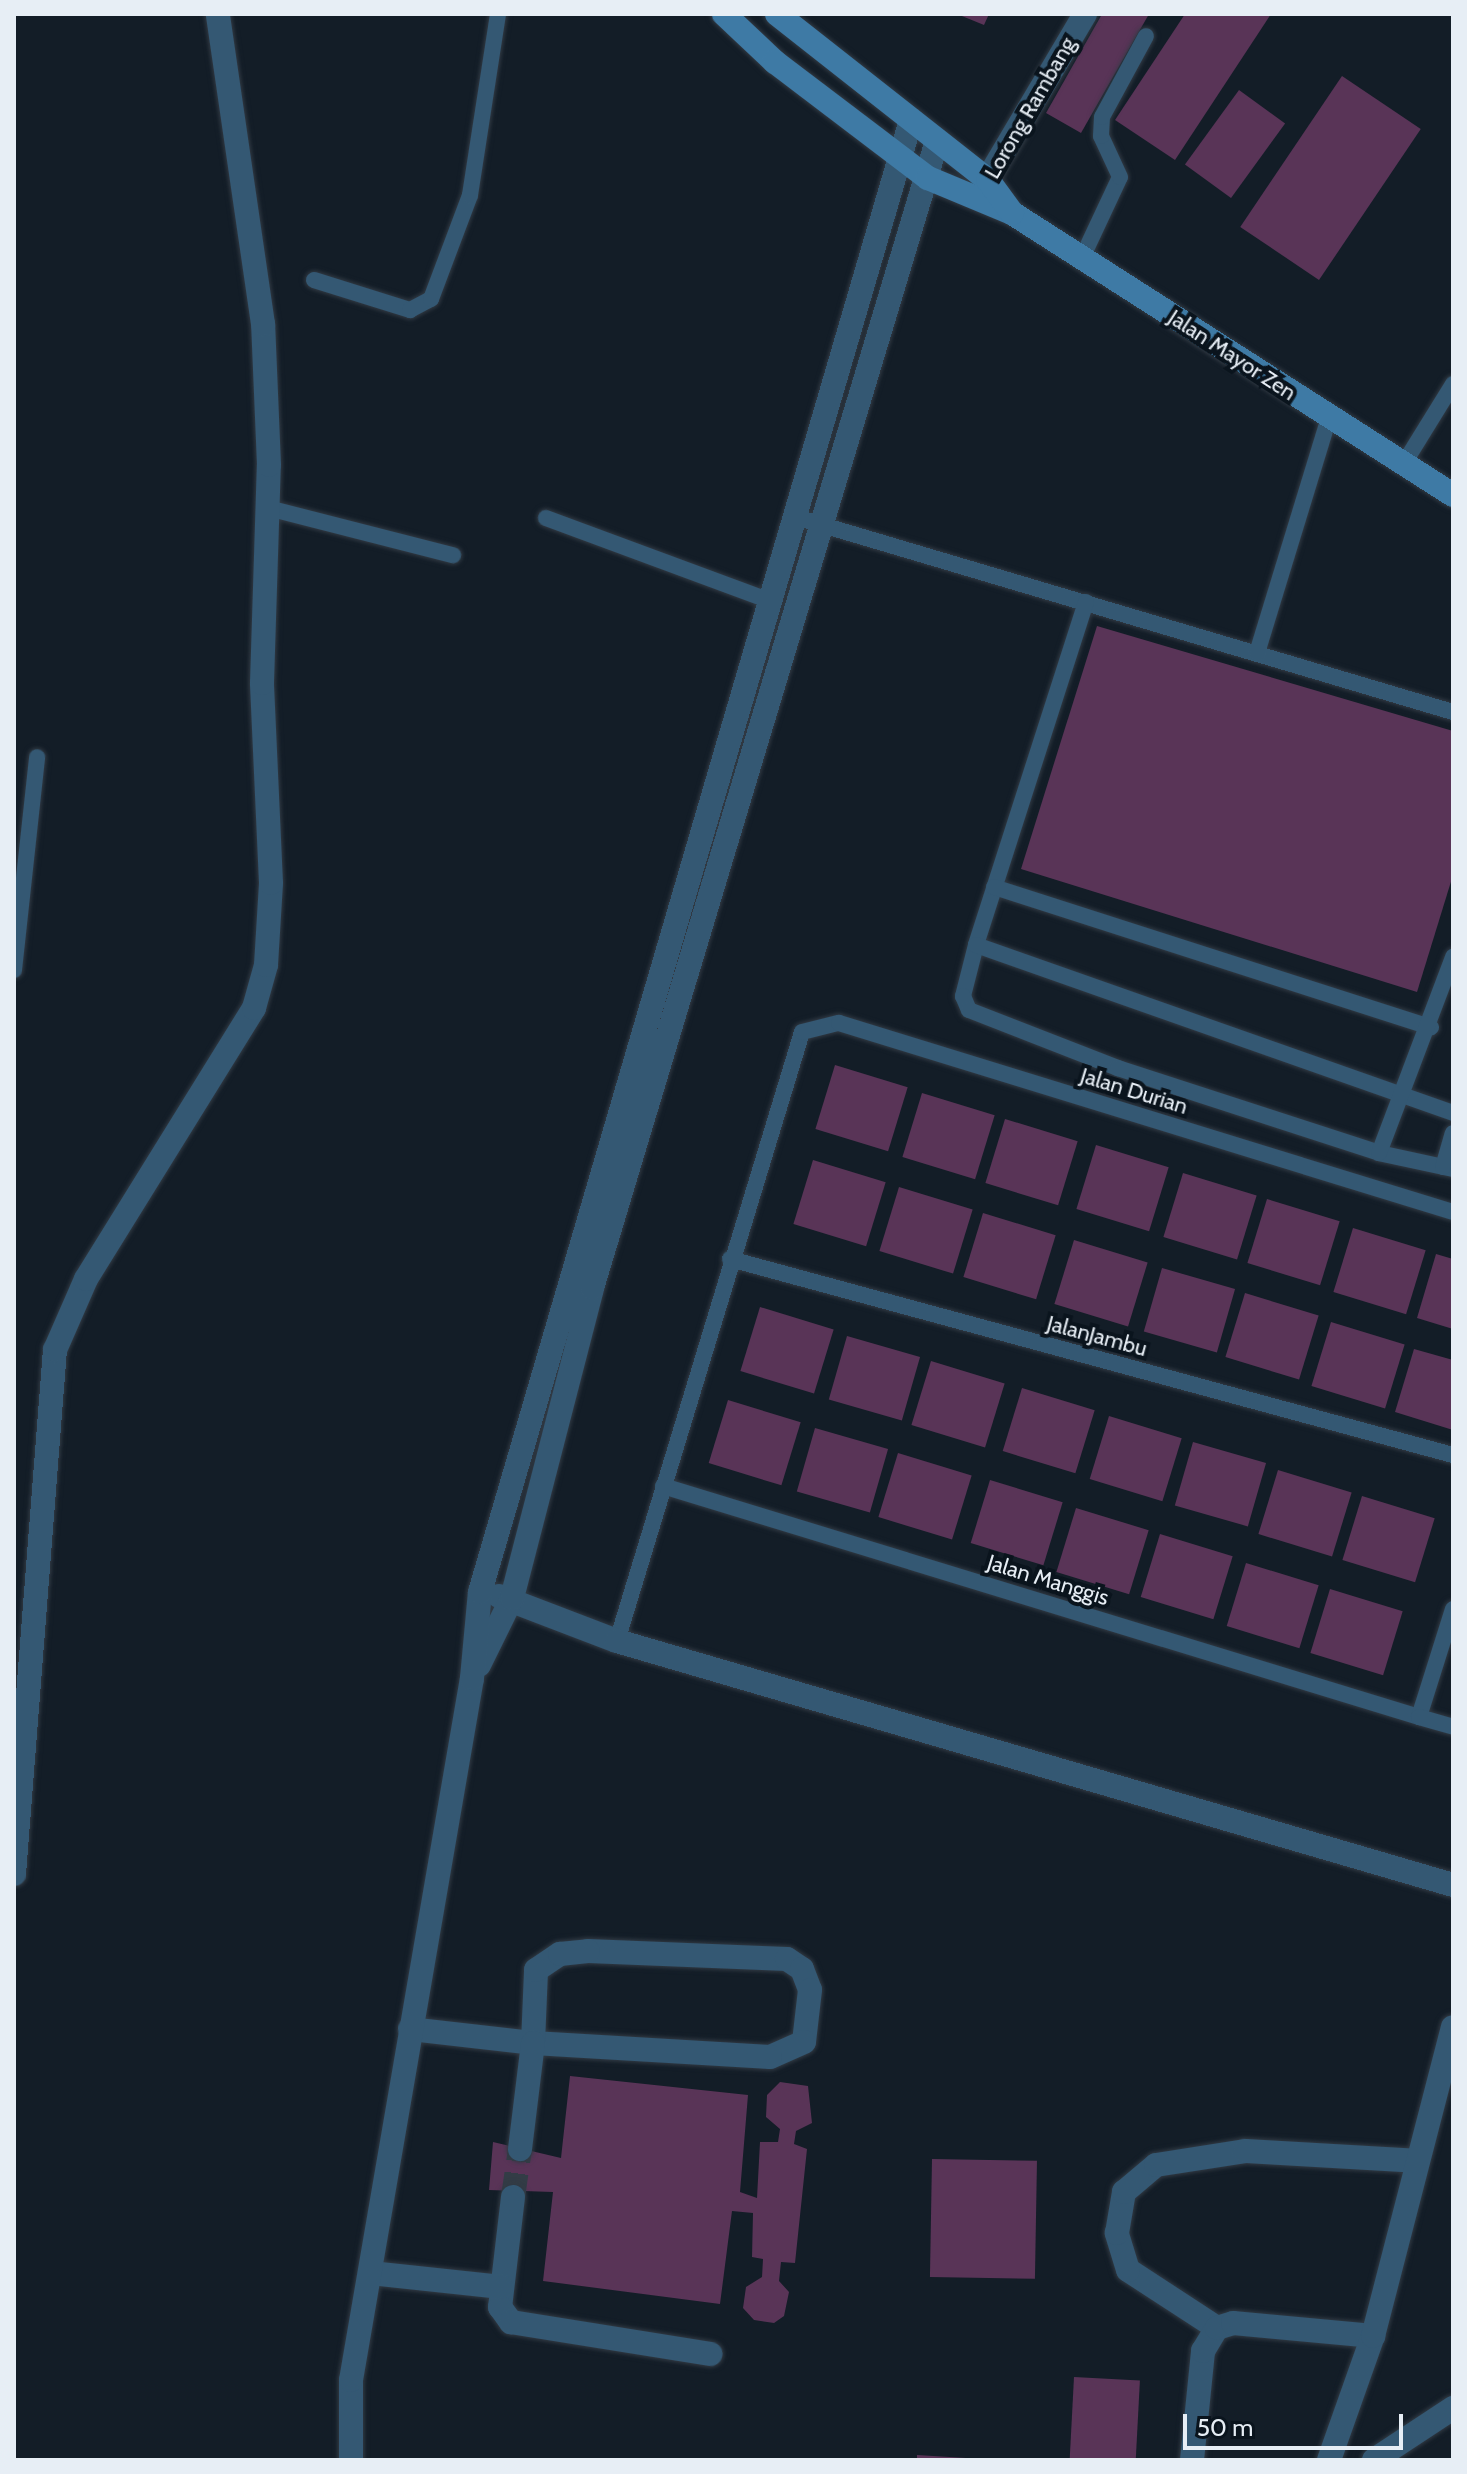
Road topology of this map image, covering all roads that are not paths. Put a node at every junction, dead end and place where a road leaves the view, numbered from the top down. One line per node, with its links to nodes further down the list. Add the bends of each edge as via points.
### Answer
1 (218, 14): 18 (street, via 263,324)
2 (498, 14): 13 (lane, via 470,195 431,299 410,310)
3 (724, 14): 9 (street, Jalan Mayor Zen)
4 (777, 14): 7 (street, Jalan Mayor Zen)
5 (1085, 14): 11 (street, Lorong Rambang)
6 (1146, 36): 12 (lane, via 1102,117 1101,136 1120,177)
7 (911, 120): 8 (street, Jalan Mayor Zen); 9 (street)
8 (937, 141): 10 (street); 11 (street, Jalan Mayor Zen)
9 (896, 156): 10 (street, Jalan Mayor Zen); 19 (street)
10 (928, 178): 11 (street, Jalan Mayor Zen); 21 (street)
11 (981, 191): 12 (street, Jalan Mayor Zen)
12 (1082, 258): 15 (street, Jalan Mayor Zen)
13 (314, 280)
14 (1453, 384): 16 (lane)
15 (1329, 418): 16 (street, Jalan Mayor Zen); 25 (lane)
16 (1403, 465): 17 (street, Jalan Mayor Zen)
17 (1453, 495)
18 (268, 508): 22 (lane); 49 (street, via 266,965 254,1008 86,1279 55,1350)
19 (792, 516): 21 (lane); 23 (street)
20 (546, 518): 23 (lane)
21 (822, 524): 24 (lane); 43 (street, via 592,1288)
22 (453, 555)
23 (768, 600): 42 (street)
24 (1086, 602): 25 (lane); 28 (lane)
25 (1257, 653): 26 (lane)
26 (1453, 712)
27 (37, 757): 31 (lane)
28 (994, 887): 29 (lane); 32 (lane)
29 (976, 945): 33 (lane); 36 (lane, via 963,996 969,1010 1118,1068)
30 (1453, 957): 32 (lane)
31 (14, 970)
32 (1431, 1027): 33 (lane)
33 (1403, 1098): 34 (lane); 36 (lane)
34 (1453, 1113)
35 (1453, 1133): 37 (lane)
36 (1379, 1153): 37 (lane)
37 (1448, 1168)
38 (1453, 1212): 39 (lane, Jalan Durian, via 839,1023 802,1032)
39 (730, 1259): 40 (lane, JalanJambu); 41 (lane)
40 (1453, 1455)
41 (663, 1486): 45 (lane); 47 (lane, Jalan Manggis)
42 (480, 1592): 43 (street); 46 (street)
43 (512, 1598): 45 (street); 46 (street)
44 (1453, 1609): 47 (lane)
45 (617, 1641): 50 (street)
46 (472, 1678): 52 (street)
47 (1419, 1717): 48 (lane, Jalan Manggis)
48 (1453, 1727)
49 (14, 1874)
50 (1453, 1885)
51 (1453, 2027): 55 (street)
52 (410, 2029): 53 (street); 57 (street)
53 (533, 2043): 53 (street, via 536,1970 560,1954 787,1959 802,1969 810,1990 804,2042 791,2053); 54 (street)
54 (520, 2149)
55 (1417, 2161): 59 (street, via 1245,2151 1156,2165 1124,2192 1117,2233 1128,2270); 60 (street)
56 (513, 2197): 58 (street)
57 (371, 2273): 58 (street); 63 (street, via 351,2380)
58 (501, 2287): 61 (street, via 500,2307 511,2322)
59 (1217, 2328): 60 (street, via 1233,2323); 64 (street, via 1203,2351)
60 (1373, 2336): 65 (street)
61 (710, 2354)
62 (1453, 2408): 66 (street)
63 (351, 2460)
64 (1192, 2460)
65 (1329, 2460)
66 (1374, 2460)

